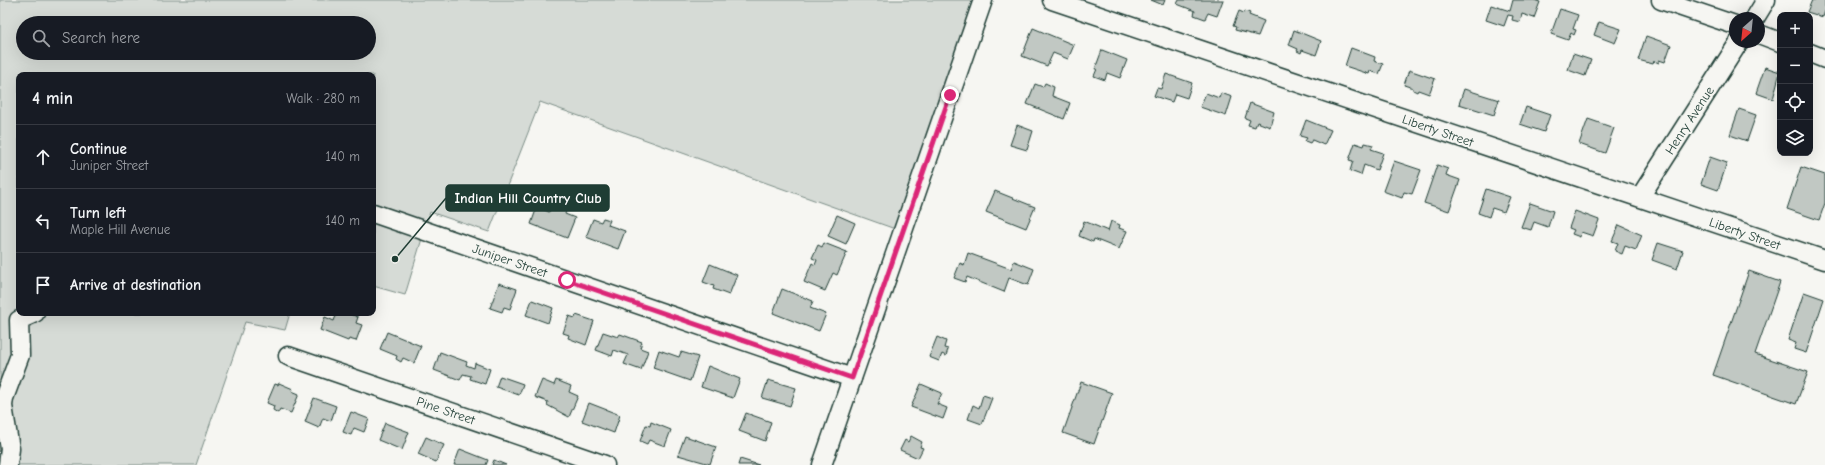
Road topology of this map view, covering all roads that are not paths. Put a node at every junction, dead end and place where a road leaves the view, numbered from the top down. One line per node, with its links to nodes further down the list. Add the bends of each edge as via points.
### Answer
1 (983, 0): 17 (street)
2 (1052, 0): 12 (street, Liberty Street)
3 (1661, 0): 6 (street)
4 (1766, 0): 5 (street)
5 (1759, 12)
6 (1729, 23)
7 (1765, 36): 8 (street)
8 (1777, 41)
9 (1735, 48): 12 (street, Henry Avenue)
10 (1813, 54): 11 (street)
11 (1825, 59)
12 (1640, 197): 14 (street, Liberty Street)
13 (376, 214): 17 (street, Juniper Street)
14 (1825, 260)
15 (28, 316): 18 (street, via 19,320 20,355 4,398 10,449)
16 (288, 356): 19 (street, Pine Street)
17 (852, 378): 20 (street)
18 (8, 465)
19 (605, 465)
20 (822, 465)

